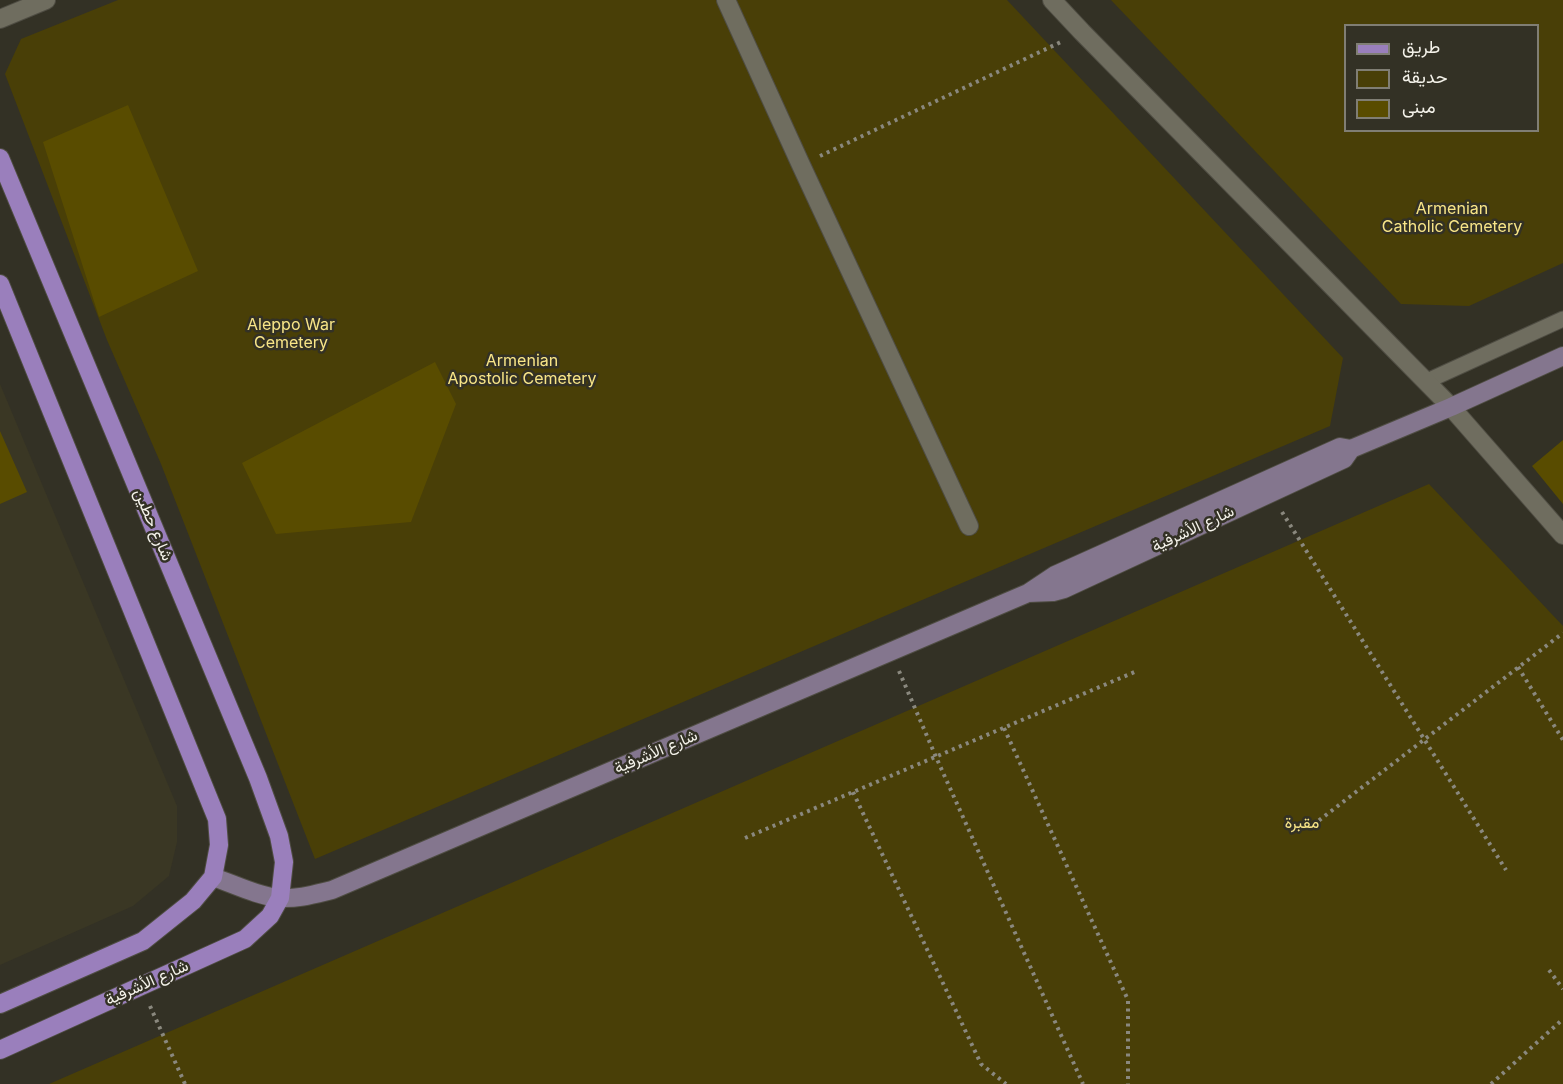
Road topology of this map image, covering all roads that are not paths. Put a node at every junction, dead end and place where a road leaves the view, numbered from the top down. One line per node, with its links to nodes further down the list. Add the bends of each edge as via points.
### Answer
1 (46, 0): 4 (street)
2 (726, 0): 12 (street)
3 (1052, 0): 9 (street)
4 (0, 19)
5 (0, 158): 16 (main road, شارع حطين, via 258,778 284,862)
6 (0, 284): 15 (main road, via 217,819 219,845)
7 (1563, 319): 9 (lane)
8 (1563, 356): 10 (street, شارع الأشرفية)
9 (1425, 382): 10 (street)
10 (1451, 407): 11 (street, شارع الأشرفية); 13 (street)
11 (1351, 449): 14 (street, شارع الأشرفية, via 1340,447 1062,571); 14 (street, شارع الأشرفية, via 1344,459 1064,589)
12 (969, 525)
13 (1563, 535)
14 (1028, 593): 16 (street, شارع الأشرفية, via 332,890)
15 (213, 876): 16 (street, شارع الأشرفية); 17 (main road, via 193,902 143,941)
16 (280, 898): 18 (main road, شارع الأشرفية, via 270,916 245,939)
17 (0, 1004)
18 (0, 1050)

